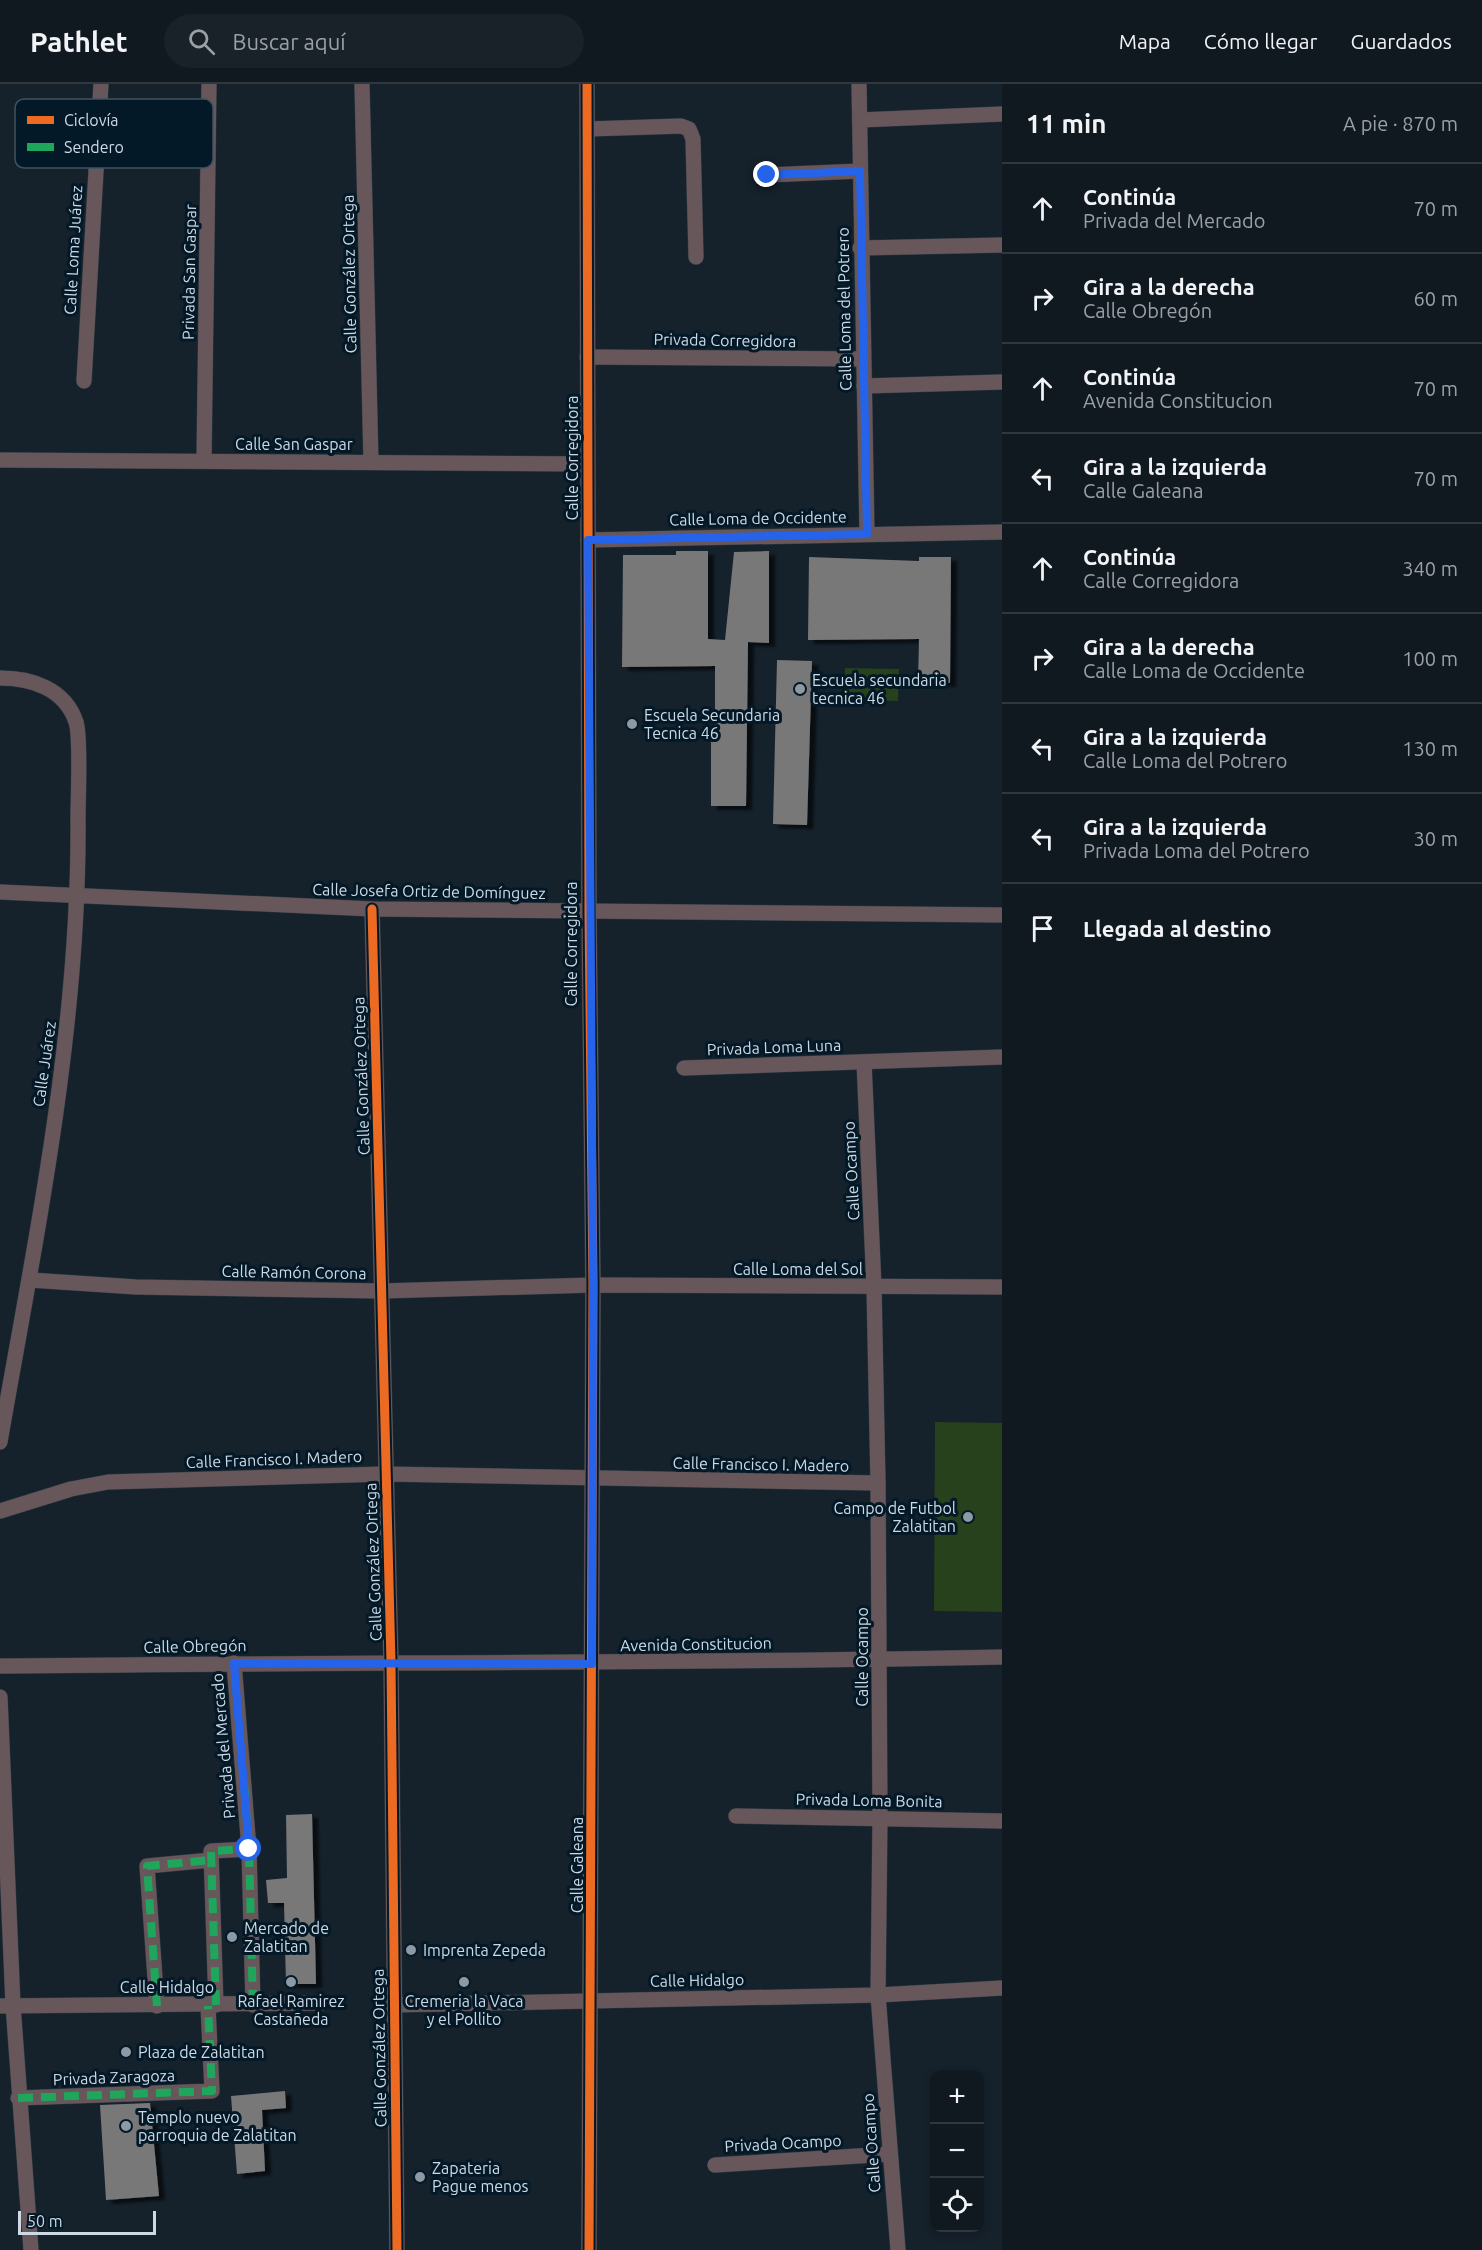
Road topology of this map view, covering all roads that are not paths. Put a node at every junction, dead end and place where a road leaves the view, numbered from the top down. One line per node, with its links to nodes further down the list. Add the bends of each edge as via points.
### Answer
1 (101, 84): 6 (street, Calle Loma Juárez)
2 (209, 84): 7 (street, Privada San Gaspar)
3 (362, 84): 25 (street, Calle González Ortega)
4 (587, 84): 10 (street, Calle Corregidora)
5 (859, 84): 9 (street, Calle Loma del Potrero)
6 (100, 99)
7 (209, 99)
8 (1002, 114): 9 (street)
9 (860, 120): 13 (street, Calle Loma del Potrero)
10 (588, 129): 17 (street, via 689,129 693,139); 18 (street, Calle Corregidora)
11 (96, 168): 20 (street, Calle Loma Juárez)
12 (208, 168): 24 (street, Privada San Gaspar)
13 (860, 171): 14 (street); 16 (street, Calle Loma del Potrero)
14 (767, 175)
15 (1002, 245): 16 (street)
16 (860, 248): 19 (street, Calle Loma del Potrero)
17 (696, 257)
18 (587, 357): 19 (street, Privada Corregidora); 26 (street, Calle Corregidora)
19 (863, 360): 22 (street, Calle Loma del Potrero)
20 (84, 381)
21 (1002, 382): 22 (street)
22 (864, 386): 28 (street, Calle Loma del Potrero)
23 (0, 460): 24 (street, Calle San Gaspar)
24 (204, 461): 25 (street, Calle San Gaspar)
25 (371, 462): 26 (street, Calle San Gaspar)
26 (587, 464): 29 (street, Calle Corregidora)
27 (1002, 532): 28 (street, Calle Loma de Occidente)
28 (867, 534): 29 (street, Calle Loma de Occidente)
29 (588, 540): 34 (street, Calle Corregidora)
30 (0, 678): 32 (street, Calle Juárez, via 23,678 57,693 77,723)
31 (0, 892): 32 (street, Calle Josefa Ortiz de Domínguez)
32 (79, 895): 33 (street, Calle Josefa Ortiz de Domínguez); 39 (street, Calle Juárez, via 69,1023)
33 (372, 909): 34 (street, Calle Josefa Ortiz de Domínguez); 43 (street, Calle González Ortega)
34 (589, 913): 35 (street, Calle Josefa Ortiz de Domínguez); 40 (street, Calle Corregidora)
35 (1002, 915)
36 (1002, 1057): 37 (street, Privada Loma Luna)
37 (864, 1062): 38 (street, Privada Loma Luna); 41 (street, Calle Ocampo)
38 (684, 1068)
39 (30, 1280): 43 (street, Calle Ramón Corona, via 136,1287); 44 (street, Calle Juárez)
40 (593, 1285): 41 (street, Calle Loma del Sol); 43 (street, Calle Ramón Corona); 46 (street, Calle Corregidora)
41 (874, 1287): 42 (street, Calle Loma del Sol); 47 (street, Calle Ocampo)
42 (1002, 1287)
43 (382, 1291): 45 (street, Calle González Ortega)
44 (0, 1442)
45 (385, 1474): 46 (street, Calle Francisco I. Madero); 48 (street, Calle Francisco I. Madero, via 108,1482); 51 (street, Calle González Ortega)
46 (592, 1479): 47 (street, Calle Francisco I. Madero); 53 (street, Calle Galeana)
47 (878, 1484): 50 (street, Calle Ocampo)
48 (0, 1511)
49 (1002, 1658): 50 (street, Avenida Constitucion)
50 (880, 1660): 53 (street, Avenida Constitucion); 57 (street, Calle Ocampo)
51 (390, 1662): 52 (street, Calle Obregón); 53 (street, Avenida Constitucion); 68 (street, Calle González Ortega)
52 (234, 1663): 54 (street, Calle Obregón); 59 (street, Privada del Mercado)
53 (592, 1664): 63 (street, Calle Galeana)
54 (0, 1665)
55 (0, 1696): 65 (street)
56 (736, 1816): 57 (street, Privada Loma Bonita)
57 (880, 1817): 58 (street, Privada Loma Bonita); 62 (street, Calle Ocampo)
58 (1002, 1821)
59 (249, 1849): 60 (street, via 211,1851); 67 (street, Privada del Mercado)
60 (211, 1860): 66 (street); 69 (street, via 147,1866)
61 (1002, 1988): 62 (street, Calle Hidalgo)
62 (878, 1995): 63 (street, Calle Hidalgo); 71 (street, Calle Ocampo)
63 (591, 2001): 68 (street, Calle Hidalgo); 75 (street, Calle Galeana)
64 (321, 2003): 67 (street, Calle Hidalgo)
65 (6, 2005): 69 (street, Calle Hidalgo); 70 (street)
66 (212, 2005): 67 (street, Calle Hidalgo); 69 (street, Calle Hidalgo); 70 (street, Privada Zaragoza, via 212,2091)
67 (253, 2005)
68 (393, 2005): 74 (street, Calle González Ortega)
69 (157, 2006)
70 (18, 2098): 73 (street)
71 (890, 2154): 72 (street, Privada Ocampo); 76 (street, Calle Ocampo)
72 (714, 2165)
73 (31, 2250)
74 (397, 2250)
75 (589, 2250)
76 (898, 2250)

